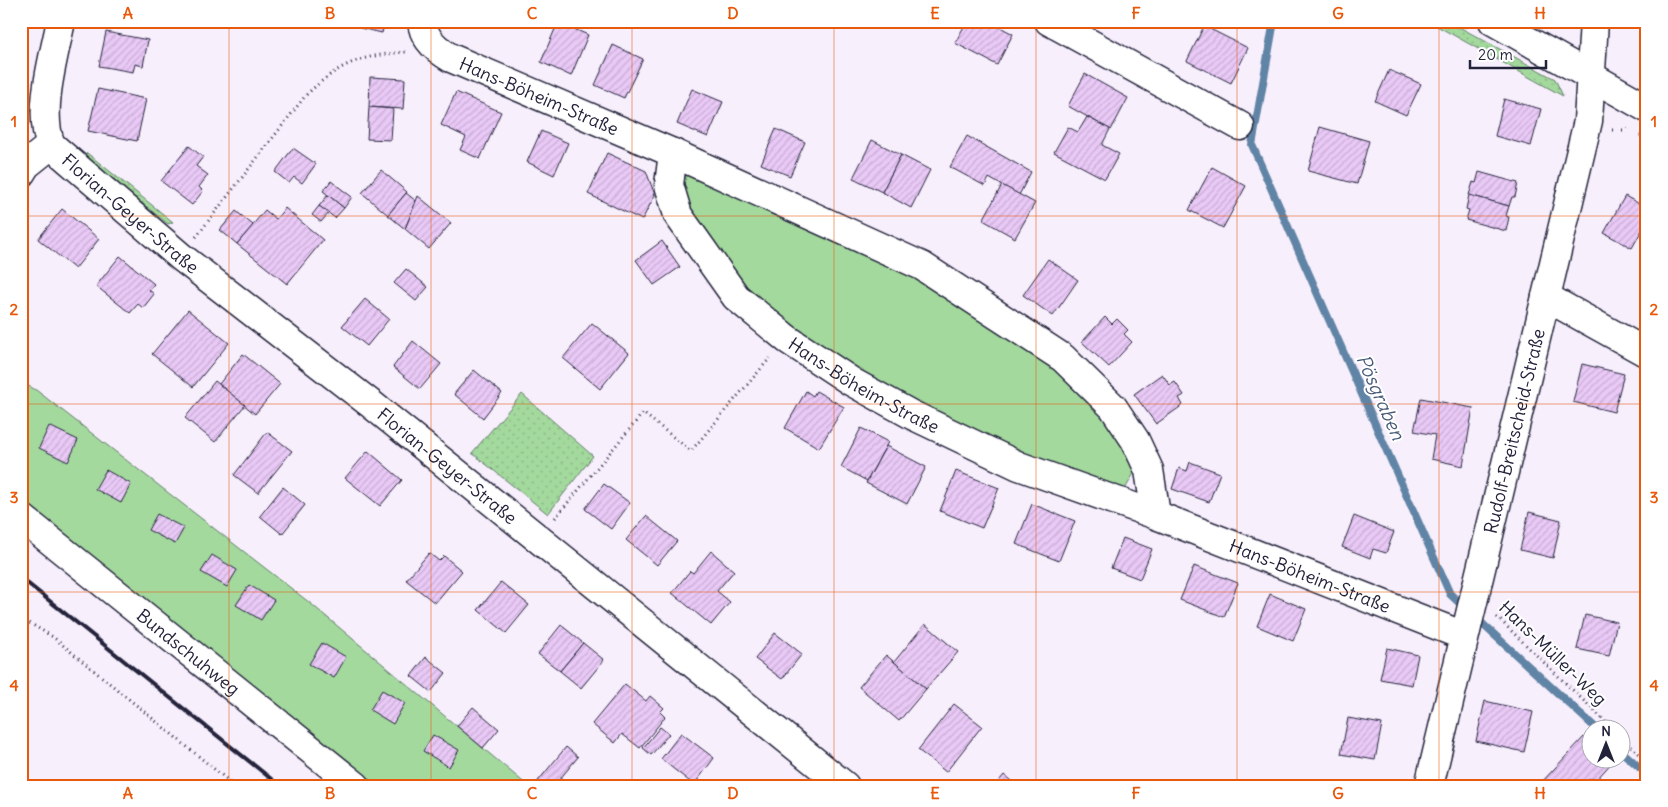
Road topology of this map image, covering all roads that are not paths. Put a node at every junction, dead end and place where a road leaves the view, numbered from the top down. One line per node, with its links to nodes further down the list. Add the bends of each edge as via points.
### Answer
1 (61, 21): 9 (street, Florian-Geyer-Straße, via 46,100 45,122)
2 (1049, 21): 8 (street)
3 (1493, 21): 6 (street)
4 (1594, 21): 6 (street, Rudolf-Breitscheid-Straße)
5 (426, 31): 10 (street, Hans-Böheim-Straße, via 437,50 451,58)
6 (1591, 76): 7 (street); 12 (street, Rudolf-Breitscheid-Straße, via 1588,121)
7 (1647, 108)
8 (1240, 126)
9 (51, 145): 11 (street, Florian-Geyer-Straße); 18 (street, Florian-Geyer-Straße, via 181,257 371,404)
10 (673, 153): 14 (street, Hans-Böheim-Straße, via 922,266 1063,358 1113,407 1135,440 1149,470); 14 (street, Hans-Böheim-Straße, via 669,185 678,215 736,297 786,339 869,391 956,437 1019,466)
11 (21, 173)
12 (1546, 297): 13 (street); 16 (street, Rudolf-Breitscheid-Straße)
13 (1647, 353)
14 (1156, 515): 16 (street, Hans-Böheim-Straße)
15 (21, 517): 17 (street, Bundschuhweg)
16 (1470, 614): 19 (street, Rudolf-Breitscheid-Straße)
17 (356, 786)
18 (845, 786)
19 (1429, 786)

